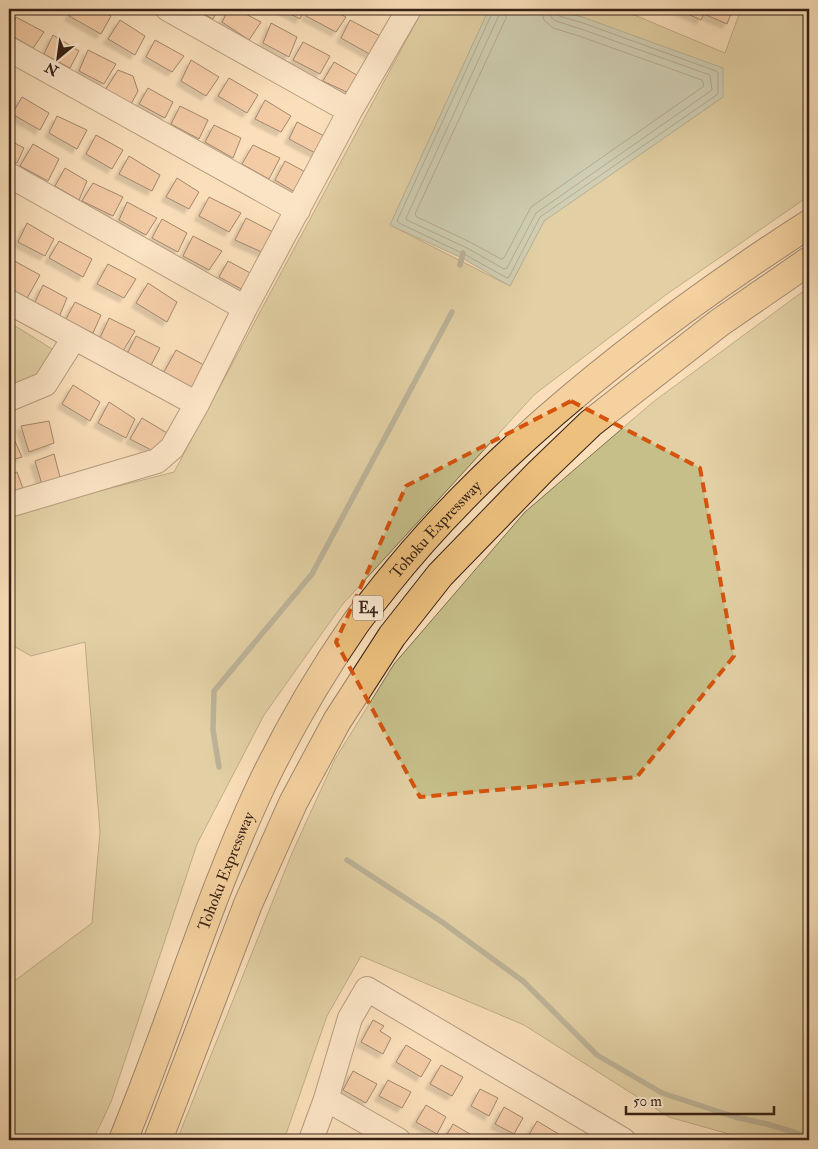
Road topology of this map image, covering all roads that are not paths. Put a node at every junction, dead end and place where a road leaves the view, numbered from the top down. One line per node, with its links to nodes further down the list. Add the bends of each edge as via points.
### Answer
1 (168, 9): 4 (street)
2 (408, 9): 4 (street)
3 (9, 48): 6 (street)
4 (350, 111): 6 (street)
5 (9, 175): 10 (street)
6 (298, 210): 10 (street)
7 (809, 224): 16 (highway, Tohoku Expressway / E4, via 670,319 575,394 453,508 408,557 356,623 306,701 261,786 216,891)
8 (809, 261): 17 (highway, Tohoku Expressway / E4, via 719,323 591,423 440,575 392,636 337,721 293,803 248,904)
9 (9, 302): 11 (street)
10 (245, 308): 13 (street)
11 (74, 338): 12 (street, via 45,384); 13 (street)
12 (9, 398)
13 (197, 404): 14 (street, via 172,448 157,461)
14 (9, 505)
15 (326, 1099): 18 (street); 19 (street); 20 (street, via 350,1018 367,990)
16 (123, 1140)
17 (158, 1140)
18 (311, 1140)
19 (398, 1140)
20 (623, 1140)

